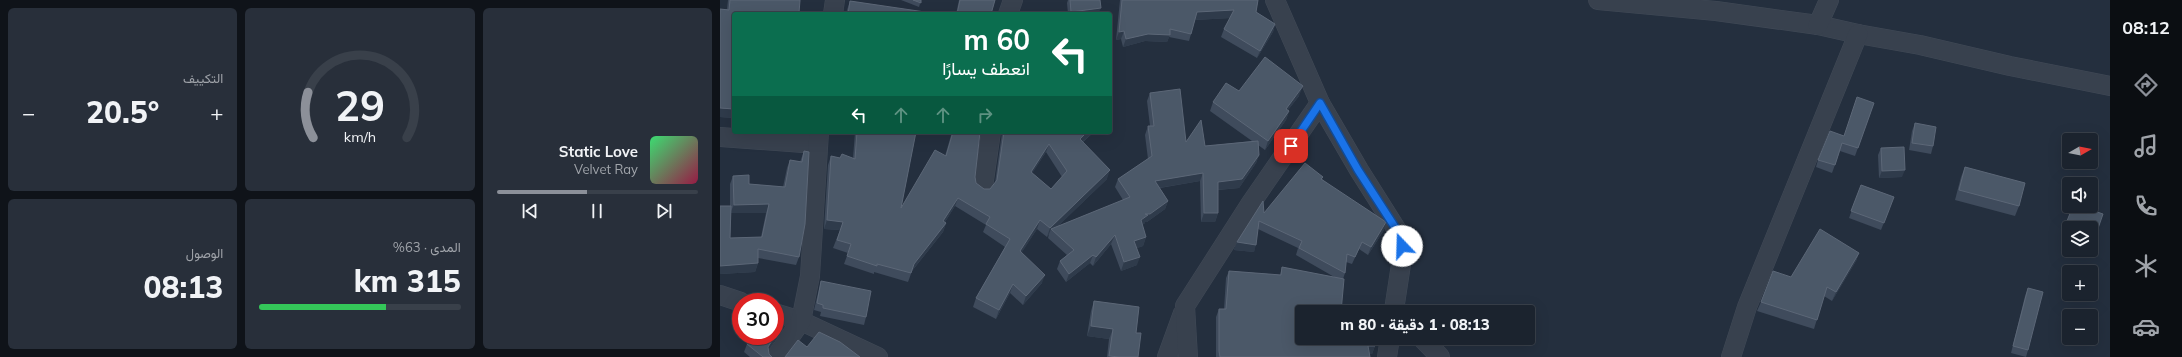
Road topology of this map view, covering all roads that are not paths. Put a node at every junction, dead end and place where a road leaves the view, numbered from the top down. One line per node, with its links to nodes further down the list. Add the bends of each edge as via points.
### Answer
1 (834, 0): 6 (street)
2 (1013, 0): 7 (street)
3 (1275, 0): 11 (street)
4 (1598, 0): 8 (street, via 1716,11)
5 (1829, 0): 8 (street)
6 (833, 12)
7 (1009, 12)
8 (1818, 25): 9 (street)
9 (1858, 34): 10 (street, via 1920,44 2010,66); 30 (street, via 1747,307)
10 (2110, 86)
11 (1320, 103): 18 (street, via 1358,170 1400,235 1402,258); 19 (street, via 1251,203)
12 (991, 134): 15 (street)
13 (720, 137): 14 (street)
14 (818, 138): 21 (street, via 810,276)
15 (983, 187)
16 (720, 296): 17 (street)
17 (732, 299)
18 (1395, 305)
19 (1185, 306): 26 (street); 27 (street)
20 (784, 316): 21 (street)
21 (801, 321): 24 (street); 25 (street)
22 (1389, 345): 28 (street)
23 (1429, 345): 29 (street)
24 (776, 357)
25 (878, 357)
26 (1167, 357)
27 (1188, 357)
28 (1388, 357)
29 (1440, 357)
30 (1731, 357)

